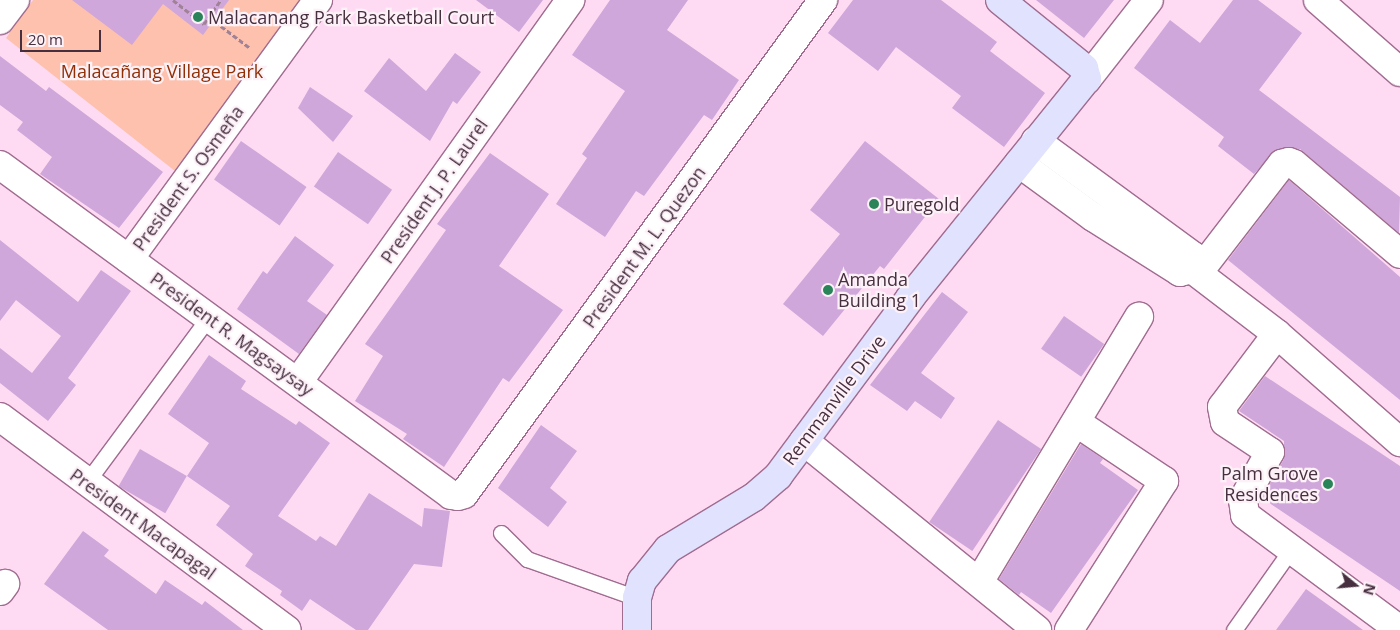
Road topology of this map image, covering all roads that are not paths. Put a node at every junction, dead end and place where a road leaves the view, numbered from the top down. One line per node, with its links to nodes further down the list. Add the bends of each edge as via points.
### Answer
1 (318, 0): 14 (street, President S. Osmeña)
2 (570, 0): 19 (street, President J. P. Laurel)
3 (823, 0): 25 (street, President M. L. Quezon)
4 (1000, 0): 8 (main road, via 1084,68)
5 (1149, 0): 8 (street)
6 (1318, 0): 7 (street)
7 (1400, 72)
8 (1087, 79): 9 (main road, Remmanville Drive)
9 (1036, 141): 10 (main road, Remmanville Drive); 12 (street)
10 (1019, 163): 12 (street); 22 (main road, Remmanville Drive, via 910,298)
11 (0, 166): 14 (street, President R. Magsaysay)
12 (1075, 187): 15 (street, via 1123,221 1180,272)
13 (1400, 254): 15 (street, via 1288,162 1282,164)
14 (129, 259): 16 (street, President R. Magsaysay)
15 (1195, 271): 18 (street)
16 (209, 316): 19 (street, President R. Magsaysay); 24 (lane)
17 (1140, 317): 21 (street)
18 (1277, 334): 23 (street); 27 (street, via 1222,406 1222,414 1225,422 1270,452 1243,500 1245,515)
19 (298, 382): 25 (street, President R. Magsaysay, via 451,495)
20 (0, 417): 24 (street, President Macapagal)
21 (1076, 422): 28 (street); 33 (street, via 1164,481)
22 (804, 440): 28 (street); 29 (main road, Remmanville Drive, via 778,476 754,497 668,549 642,581)
23 (1400, 442)
24 (86, 483): 30 (street, President Macapagal)
25 (464, 494)
26 (501, 533): 29 (lane, via 527,559)
27 (1292, 548): 34 (lane); 35 (street)
28 (980, 582): 32 (street)
29 (637, 598): 31 (main road, Remmanville Drive)
30 (287, 630)
31 (637, 630)
32 (1037, 630)
33 (1069, 630)
34 (1234, 630)
35 (1400, 630)

